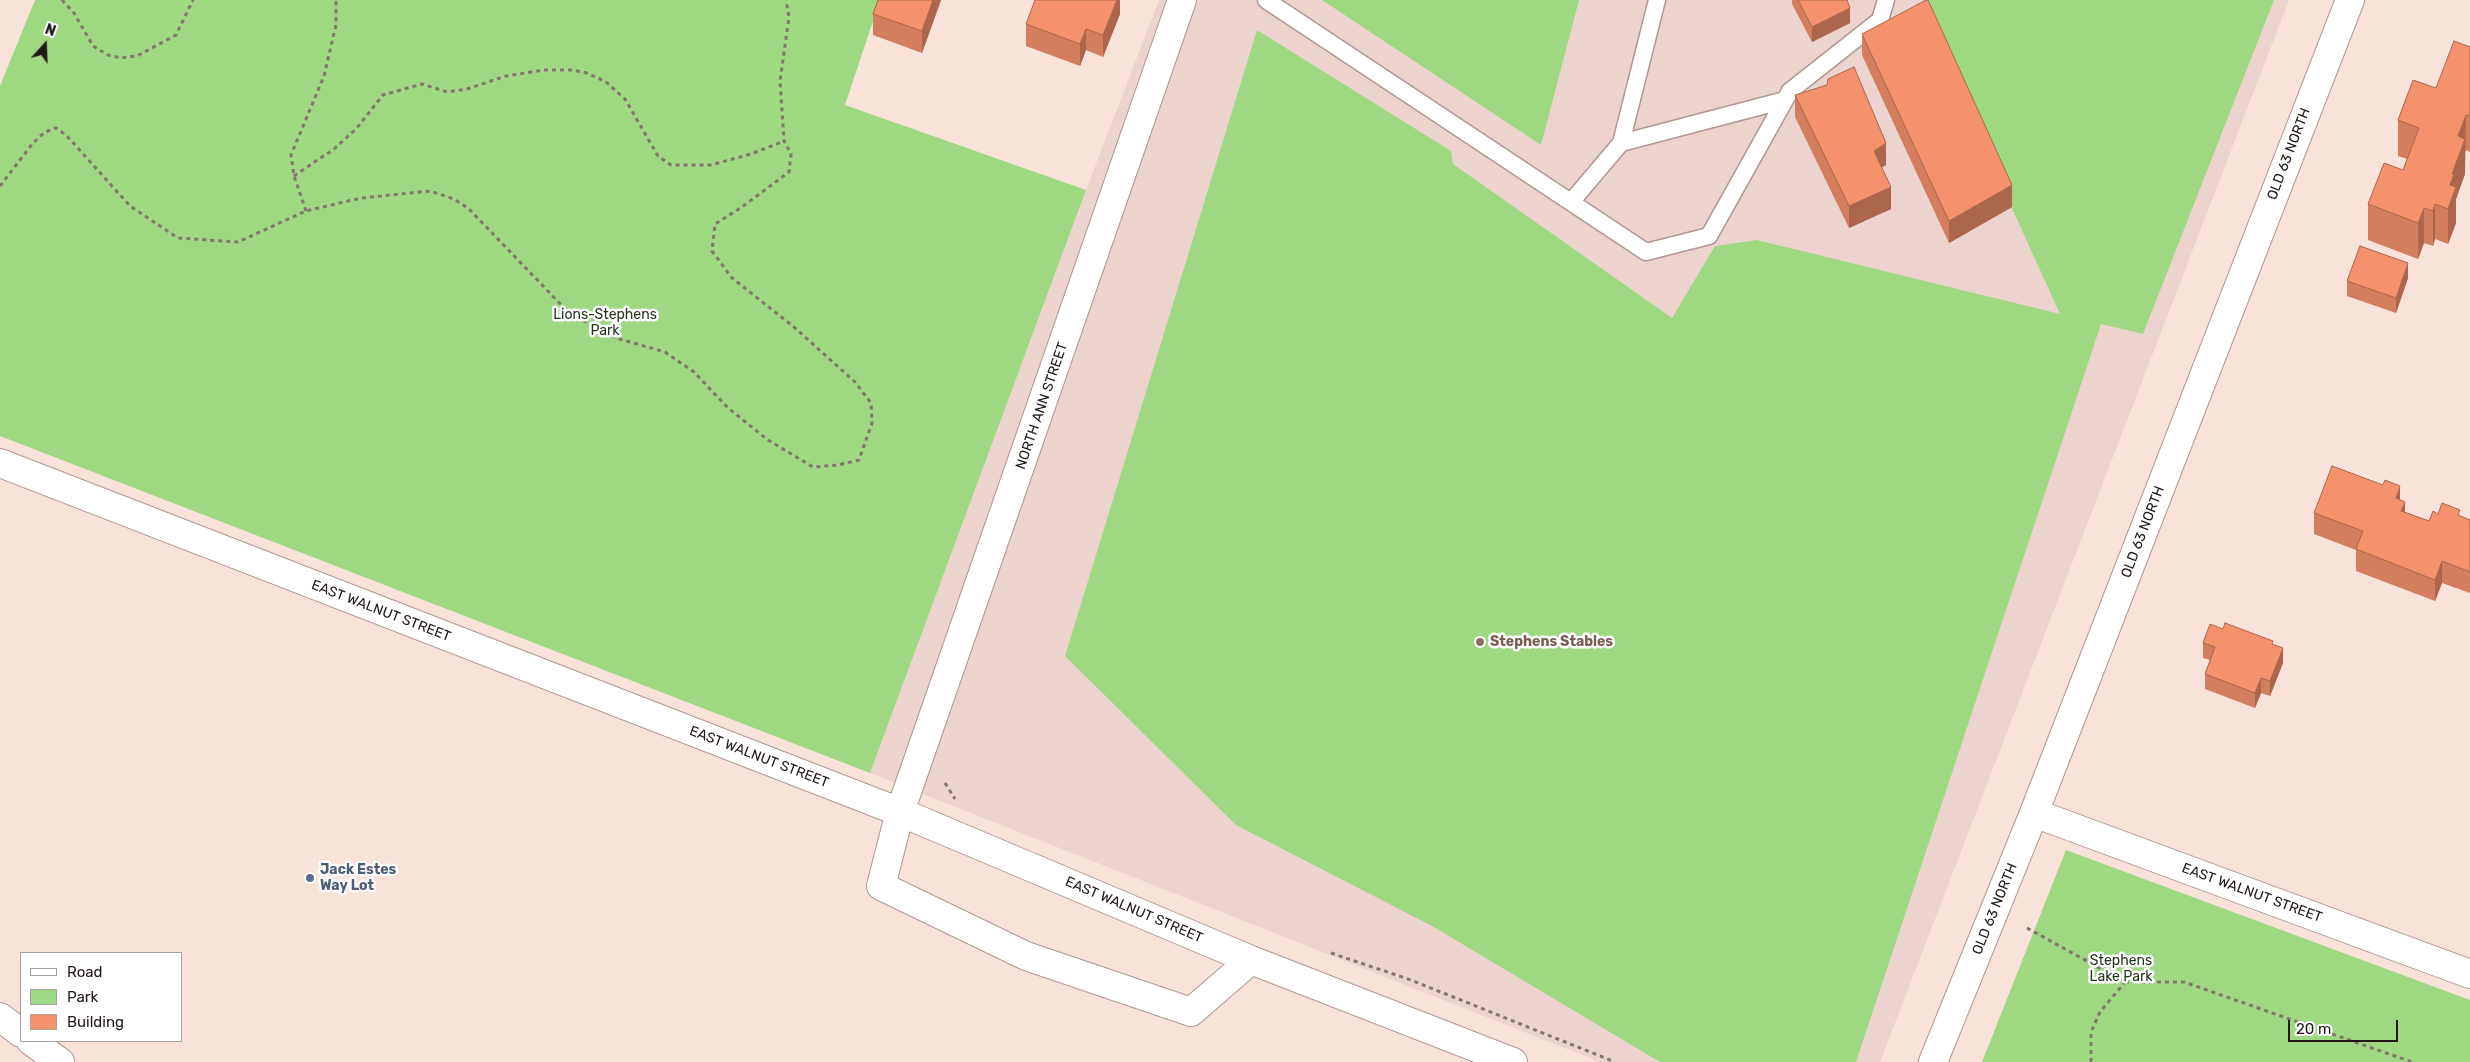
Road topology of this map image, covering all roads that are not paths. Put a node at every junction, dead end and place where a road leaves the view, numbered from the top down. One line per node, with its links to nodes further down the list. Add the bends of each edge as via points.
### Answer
1 (1182, 0): 10 (street, NORTH ANN STREET)
2 (1266, 0): 8 (lane)
3 (1657, 0): 7 (lane)
4 (1886, 0): 6 (lane, via 1880,20 1790,91)
5 (2350, 0): 11 (street, OLD 63 NORTH)
6 (1785, 100): 7 (lane); 8 (lane, via 1709,236 1646,252)
7 (1621, 143): 8 (lane)
8 (1571, 202)
9 (0, 463): 10 (street, EAST WALNUT STREET)
10 (900, 812): 12 (street, EAST WALNUT STREET); 12 (street, NORTH ANN STREET, via 881,886 1026,956 1190,1012)
11 (2034, 813): 13 (street, EAST WALNUT STREET); 19 (street, OLD 63 NORTH)
12 (1251, 960): 18 (street, EAST WALNUT STREET)
13 (2470, 974)
14 (0, 1017): 15 (street)
15 (20, 1033)
16 (32, 1042): 17 (street)
17 (60, 1062)
18 (1513, 1062)
19 (1933, 1062)

